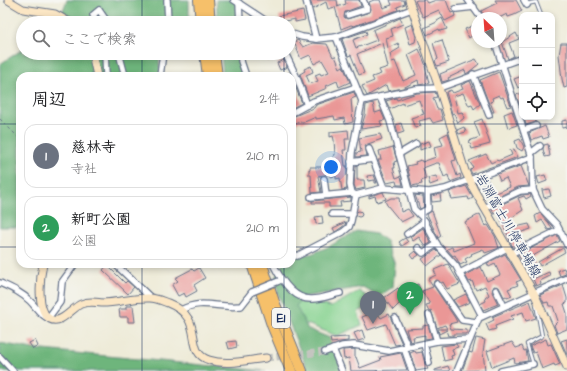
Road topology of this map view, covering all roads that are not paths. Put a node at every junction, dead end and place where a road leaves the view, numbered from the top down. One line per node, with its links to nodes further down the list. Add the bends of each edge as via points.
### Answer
1 (8, 0): 17 (street, via 23,9)
2 (168, 0): 20 (street)
3 (199, 0): 21 (highway)
4 (208, 0): 22 (highway)
5 (306, 0): 27 (street)
6 (409, 0): 12 (street, 岩淵富士川停車場線)
7 (365, 1): 16 (street, via 366,9)
8 (470, 1): 11 (street)
9 (237, 2): 23 (street); 24 (street)
10 (526, 2): 15 (lane, via 536,2)
11 (474, 7): 13 (street); 14 (street)
12 (412, 9): 26 (street); 50 (street, 岩淵富士川停車場線)
13 (456, 9)
14 (477, 12)
15 (540, 12)
16 (348, 15)
17 (59, 16)
18 (94, 16): 19 (street, via 99,10)
19 (103, 16)
20 (168, 16)
21 (200, 16)
22 (209, 16)
23 (239, 16)
24 (259, 16)
25 (296, 35): 27 (street)
26 (336, 37): 27 (street); 49 (street)
27 (316, 39)
28 (497, 48): 38 (street)
29 (519, 59): 38 (street)
30 (94, 60): 39 (street)
31 (105, 60): 40 (street)
32 (121, 60): 41 (street)
33 (163, 60): 42 (street)
34 (205, 60): 43 (highway)
35 (215, 60): 44 (highway)
36 (241, 60): 45 (street)
37 (288, 60): 46 (street)
38 (504, 64): 47 (street); 57 (street)
39 (96, 72)
40 (106, 72)
41 (124, 72)
42 (161, 72)
43 (207, 72)
44 (216, 72)
45 (245, 72)
46 (294, 72)
47 (473, 74): 50 (street); 55 (street)
48 (296, 76): 53 (street)
49 (356, 87): 52 (street); 53 (street)
50 (440, 88): 51 (street, via 416,89); 66 (street, 岩淵富士川停車場線)
51 (380, 97): 52 (street); 61 (street)
52 (362, 101): 64 (street)
53 (307, 105): 54 (street)
54 (296, 110)
55 (489, 115)
56 (536, 126): 57 (street)
57 (524, 130): 62 (street)
58 (416, 144): 61 (street)
59 (540, 146): 62 (street)
60 (369, 149): 63 (street)
61 (399, 154): 69 (street)
62 (531, 155): 66 (street); 68 (street)
63 (373, 159): 64 (street); 67 (street)
64 (351, 162): 71 (street, via 350,185)
65 (324, 179): 72 (street)
66 (470, 180): 70 (street, via 445,190); 74 (street, 岩淵富士川停車場線)
67 (384, 188): 69 (street); 71 (street)
68 (533, 190): 74 (street, via 520,191); 79 (street, via 542,209)
69 (410, 191): 70 (street); 77 (street, via 414,209)
70 (427, 192): 77 (street, via 428,209)
71 (354, 194): 72 (street); 76 (street)
72 (326, 195): 73 (street)
73 (311, 197)
74 (484, 208): 84 (street, 岩淵富士川停車場線)
75 (332, 214): 76 (street)
76 (353, 214): 85 (street, via 349,227 343,232)
77 (419, 214): 78 (street)
78 (425, 221): 80 (street); 81 (street)
79 (559, 230): 82 (street); 84 (street)
80 (407, 234)
81 (437, 244): 83 (street, via 423,254); 92 (street)
82 (567, 245)
83 (418, 248)
84 (509, 251): 92 (street); 99 (street, 岩淵富士川停車場線)
85 (296, 256)
86 (43, 268): 105 (street, via 39,284)
87 (72, 268): 105 (street, via 62,282 60,302)
88 (118, 268): 100 (street)
89 (253, 268): 120 (highway, E1, via 272,325)
90 (263, 268): 121 (highway, E1)
91 (276, 268): 94 (street)
92 (460, 273): 104 (street)
93 (567, 278): 99 (street)
94 (281, 281): 98 (street, via 310,300); 102 (street, bridge, via 252,292 241,306 225,308 201,303)
95 (0, 283): 105 (street, via 18,291 41,315)
96 (437, 284): 107 (street, via 462,320)
97 (496, 290): 101 (street)
98 (340, 293)
99 (534, 294): 101 (street); 117 (lane, via 542,336 528,344); 118 (street, 岩淵富士川停車場線)
100 (151, 298): 102 (street); 105 (street, via 112,303 85,303 60,319)
101 (504, 306): 104 (street)
102 (181, 310): 115 (street, via 194,330 194,345 202,356 209,360 223,363)
103 (429, 315): 109 (street)
104 (482, 316): 107 (street)
105 (48, 318)
106 (395, 318): 111 (street)
107 (476, 322): 108 (street)
108 (470, 339): 109 (street); 124 (street)
109 (437, 342): 110 (street)
110 (424, 344): 111 (street); 116 (street)
111 (406, 348): 112 (street, via 383,352 354,345); 123 (street)
112 (333, 349): 113 (street); 122 (street)
113 (325, 352)
114 (0, 357): 119 (street)
115 (266, 358)
116 (429, 363)
117 (532, 364): 125 (street)
118 (567, 367)
119 (13, 371)
120 (291, 371)
121 (302, 371)
122 (342, 371)
123 (412, 371)
124 (457, 371)
125 (502, 371)

